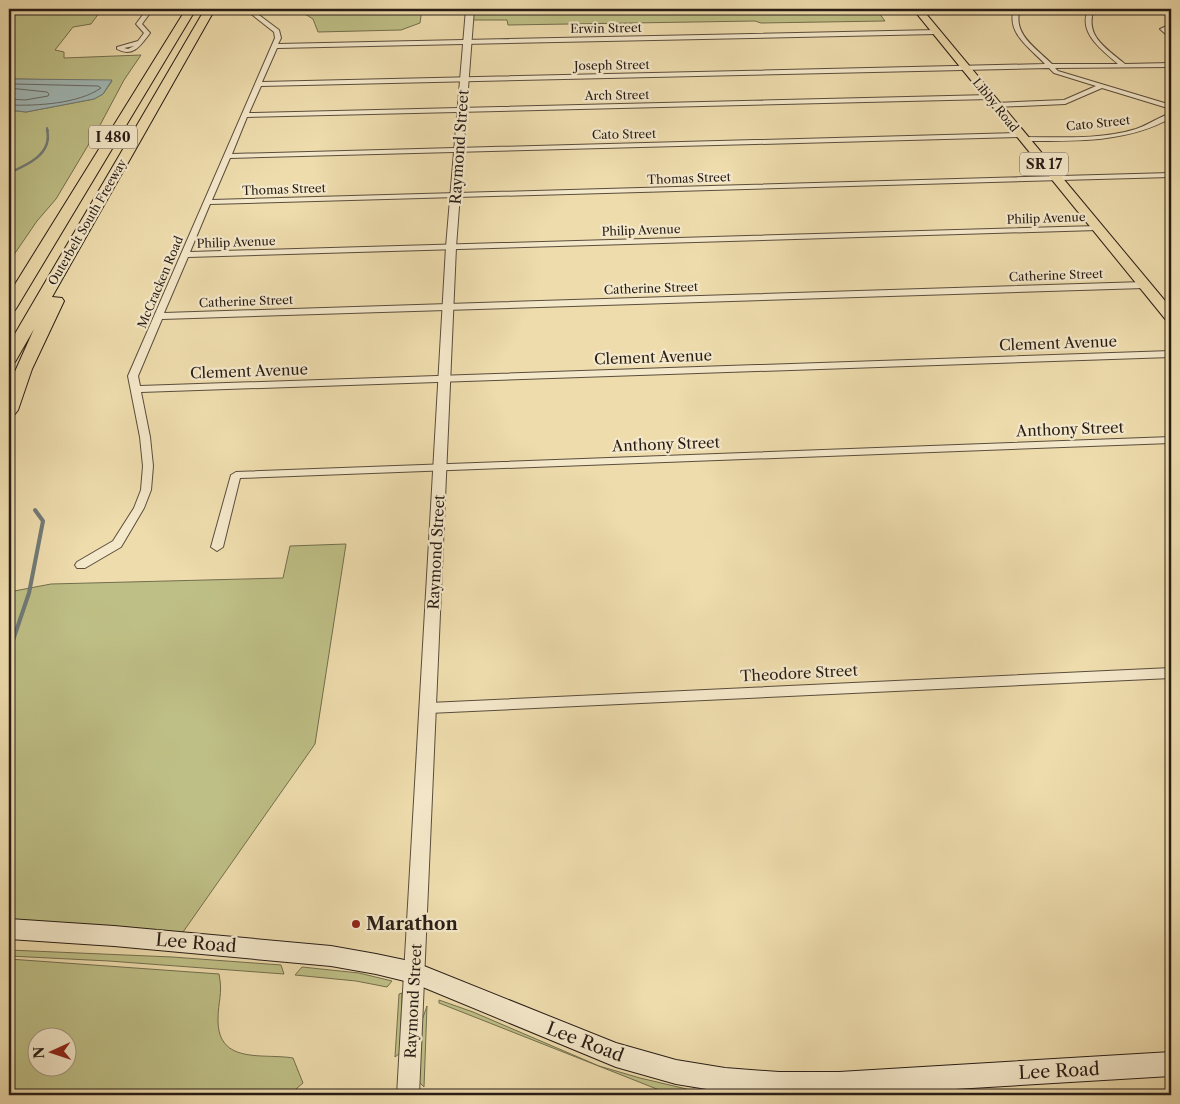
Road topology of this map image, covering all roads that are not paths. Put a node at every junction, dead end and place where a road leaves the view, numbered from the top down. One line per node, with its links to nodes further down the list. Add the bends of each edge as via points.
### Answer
1 (150, 9): 12 (street, via 139,24 148,31)
2 (191, 9): 39 (highway, Outerbelt South Freeway / I 480)
3 (210, 9): 33 (highway, Outerbelt South Freeway / I 480)
4 (248, 9): 14 (street, via 277,31)
5 (470, 9): 13 (street, Raymond Street)
6 (917, 9): 10 (main road, Libby Road / SR 17)
7 (1017, 9): 17 (street, via 1014,19 1018,33)
8 (1092, 9): 15 (street, via 1087,20 1089,32)
9 (1171, 26): 11 (street, via 1164,28)
10 (936, 32): 13 (street, Erwin Street); 18 (main road, Libby Road / SR 17)
11 (1171, 37)
12 (141, 42)
13 (467, 42): 14 (street, Erwin Street); 19 (street, Raymond Street)
14 (275, 46): 20 (street, McCracken Road)
15 (1123, 65): 16 (street, Joseph Street); 17 (street, Joseph Street)
16 (1171, 65)
17 (1049, 67): 18 (street, Joseph Street); 21 (street)
18 (966, 68): 19 (street, Joseph Street); 22 (main road, Libby Road / SR 17)
19 (464, 80): 20 (street, Joseph Street); 24 (street, Raymond Street)
20 (258, 84): 25 (street, McCracken Road)
21 (1102, 86): 22 (street, Arch Street, via 1066,102); 23 (street)
22 (993, 101): 24 (street, Arch Street); 27 (main road, Libby Road / SR 17)
23 (1171, 107)
24 (461, 110): 25 (street, Arch Street); 28 (street, Raymond Street)
25 (245, 115): 29 (street, McCracken Road)
26 (1171, 115): 27 (street, Cato Street, via 1144,129 1121,134 1078,138)
27 (1022, 137): 28 (street, Cato Street); 31 (main road, Libby Road / SR 17)
28 (458, 150): 29 (street, Cato Street); 32 (street, Raymond Street)
29 (228, 156): 34 (street, McCracken Road)
30 (1171, 175): 31 (street, Thomas Street)
31 (1056, 179): 32 (street, Thomas Street); 35 (main road, Libby Road / SR 17)
32 (455, 196): 34 (street, Thomas Street); 36 (street, Raymond Street)
33 (98, 202): 44 (highway, Outerbelt South Freeway / I 480); 47 (highway, via 91,233 26,364)
34 (208, 202): 37 (street, McCracken Road)
35 (1097, 228): 36 (street, Philip Avenue); 38 (main road, Libby Road / SR 17)
36 (451, 247): 37 (street, Philip Avenue); 40 (street, Raymond Street)
37 (185, 255): 41 (street, McCracken Road)
38 (1144, 285): 40 (street, Catherine Street); 42 (main road, Libby Road / SR 17)
39 (9, 307)
40 (449, 308): 41 (street, Catherine Street); 45 (street, Raymond Street)
41 (159, 316): 46 (street, McCracken Road, via 133,376)
42 (1171, 317)
43 (1171, 354): 45 (street, Clement Avenue)
44 (9, 358)
45 (445, 379): 46 (street, Clement Avenue); 49 (street, Raymond Street)
46 (137, 390): 51 (street, McCracken Road, via 148,466 146,490 117,544)
47 (9, 410)
48 (1171, 440): 49 (street, Anthony Street)
49 (440, 467): 50 (street, Anthony Street, via 236,475); 53 (street, Raymond Street)
50 (217, 547)
51 (81, 565)
52 (1171, 673): 53 (street, Theodore Street)
53 (429, 708): 55 (street, Raymond Street)
54 (9, 929): 55 (main road, Lee Road, via 331,956)
55 (414, 973): 57 (main road, Lee Road, via 581,1042 645,1064 676,1072); 58 (street, Raymond Street)
56 (1171, 1064): 57 (main road, Lee Road, via 839,1084)
57 (801, 1090)
58 (408, 1095)

